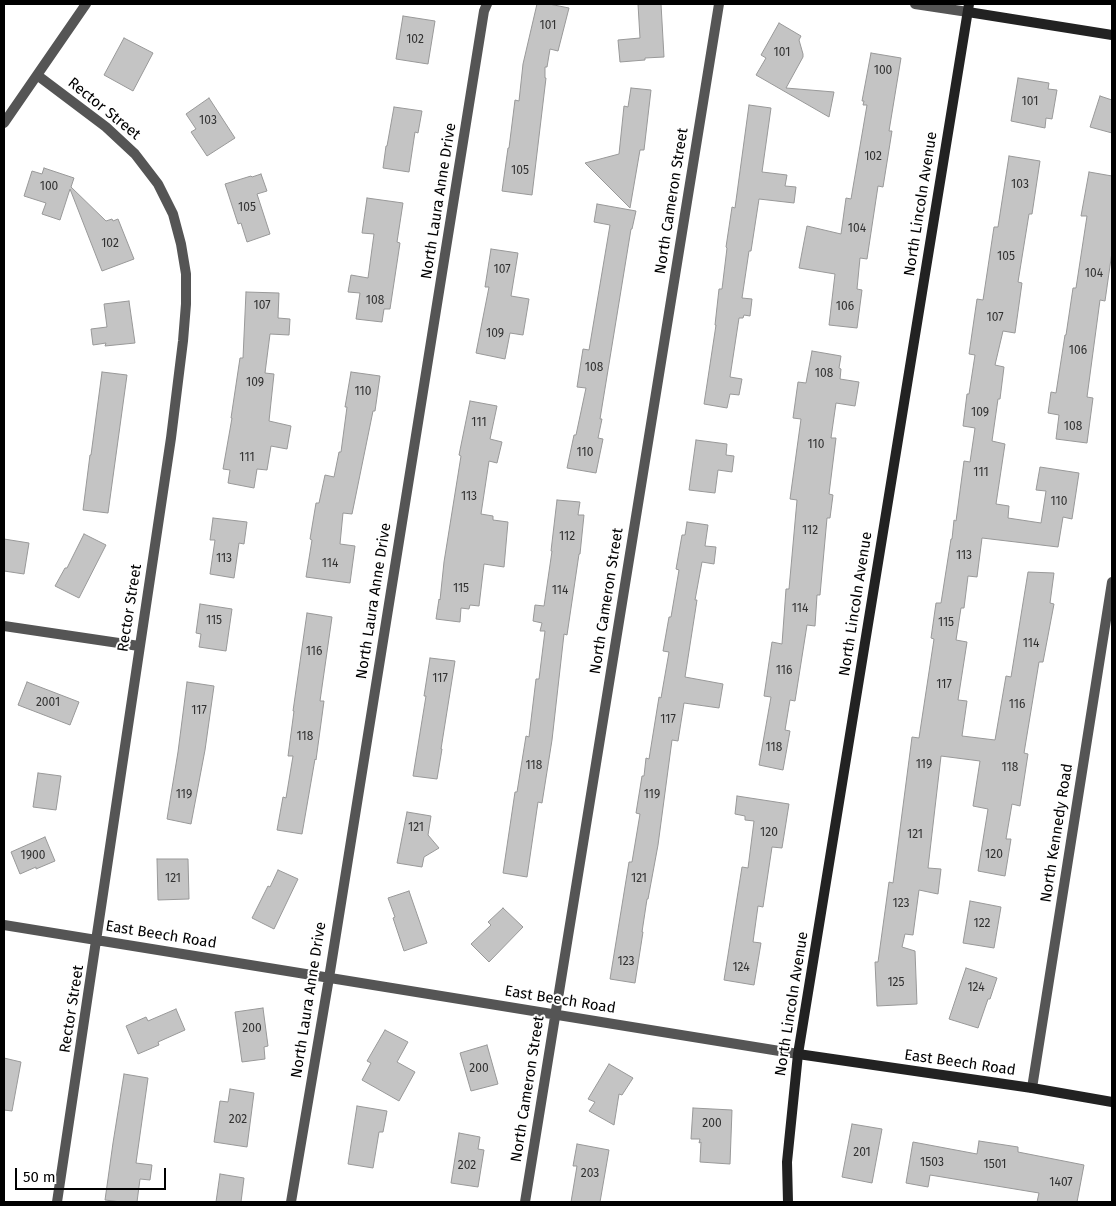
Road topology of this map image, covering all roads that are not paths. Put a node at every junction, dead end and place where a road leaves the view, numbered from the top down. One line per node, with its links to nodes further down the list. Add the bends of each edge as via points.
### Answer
1 (86, 4): 7 (street)
2 (487, 4): 14 (street, North Laura Anne Drive)
3 (719, 4): 15 (street, North Cameron Street)
4 (915, 4): 5 (street)
5 (968, 8): 6 (street); 16 (street, North Lincoln Avenue)
6 (1112, 35)
7 (37, 75): 8 (street); 11 (street, Rector Street, via 106,127 135,154 158,184 181,244 186,274 183,341)
8 (4, 123)
9 (1112, 582): 17 (street, North Kennedy Road)
10 (4, 626): 11 (street)
11 (139, 646): 13 (street, Rector Street)
12 (4, 925): 13 (street, East Beech Road)
13 (97, 940): 14 (street, East Beech Road); 19 (street, Rector Street)
14 (329, 978): 15 (street, East Beech Road); 20 (street, North Laura Anne Drive)
15 (555, 1015): 16 (street, East Beech Road); 21 (street, North Cameron Street)
16 (798, 1054): 17 (street, East Beech Road); 22 (street, North Lincoln Avenue, via 787,1162)
17 (1032, 1088): 18 (street, East Beech Road)
18 (1112, 1102)
19 (57, 1202)
20 (291, 1202)
21 (525, 1202)
22 (788, 1202)

